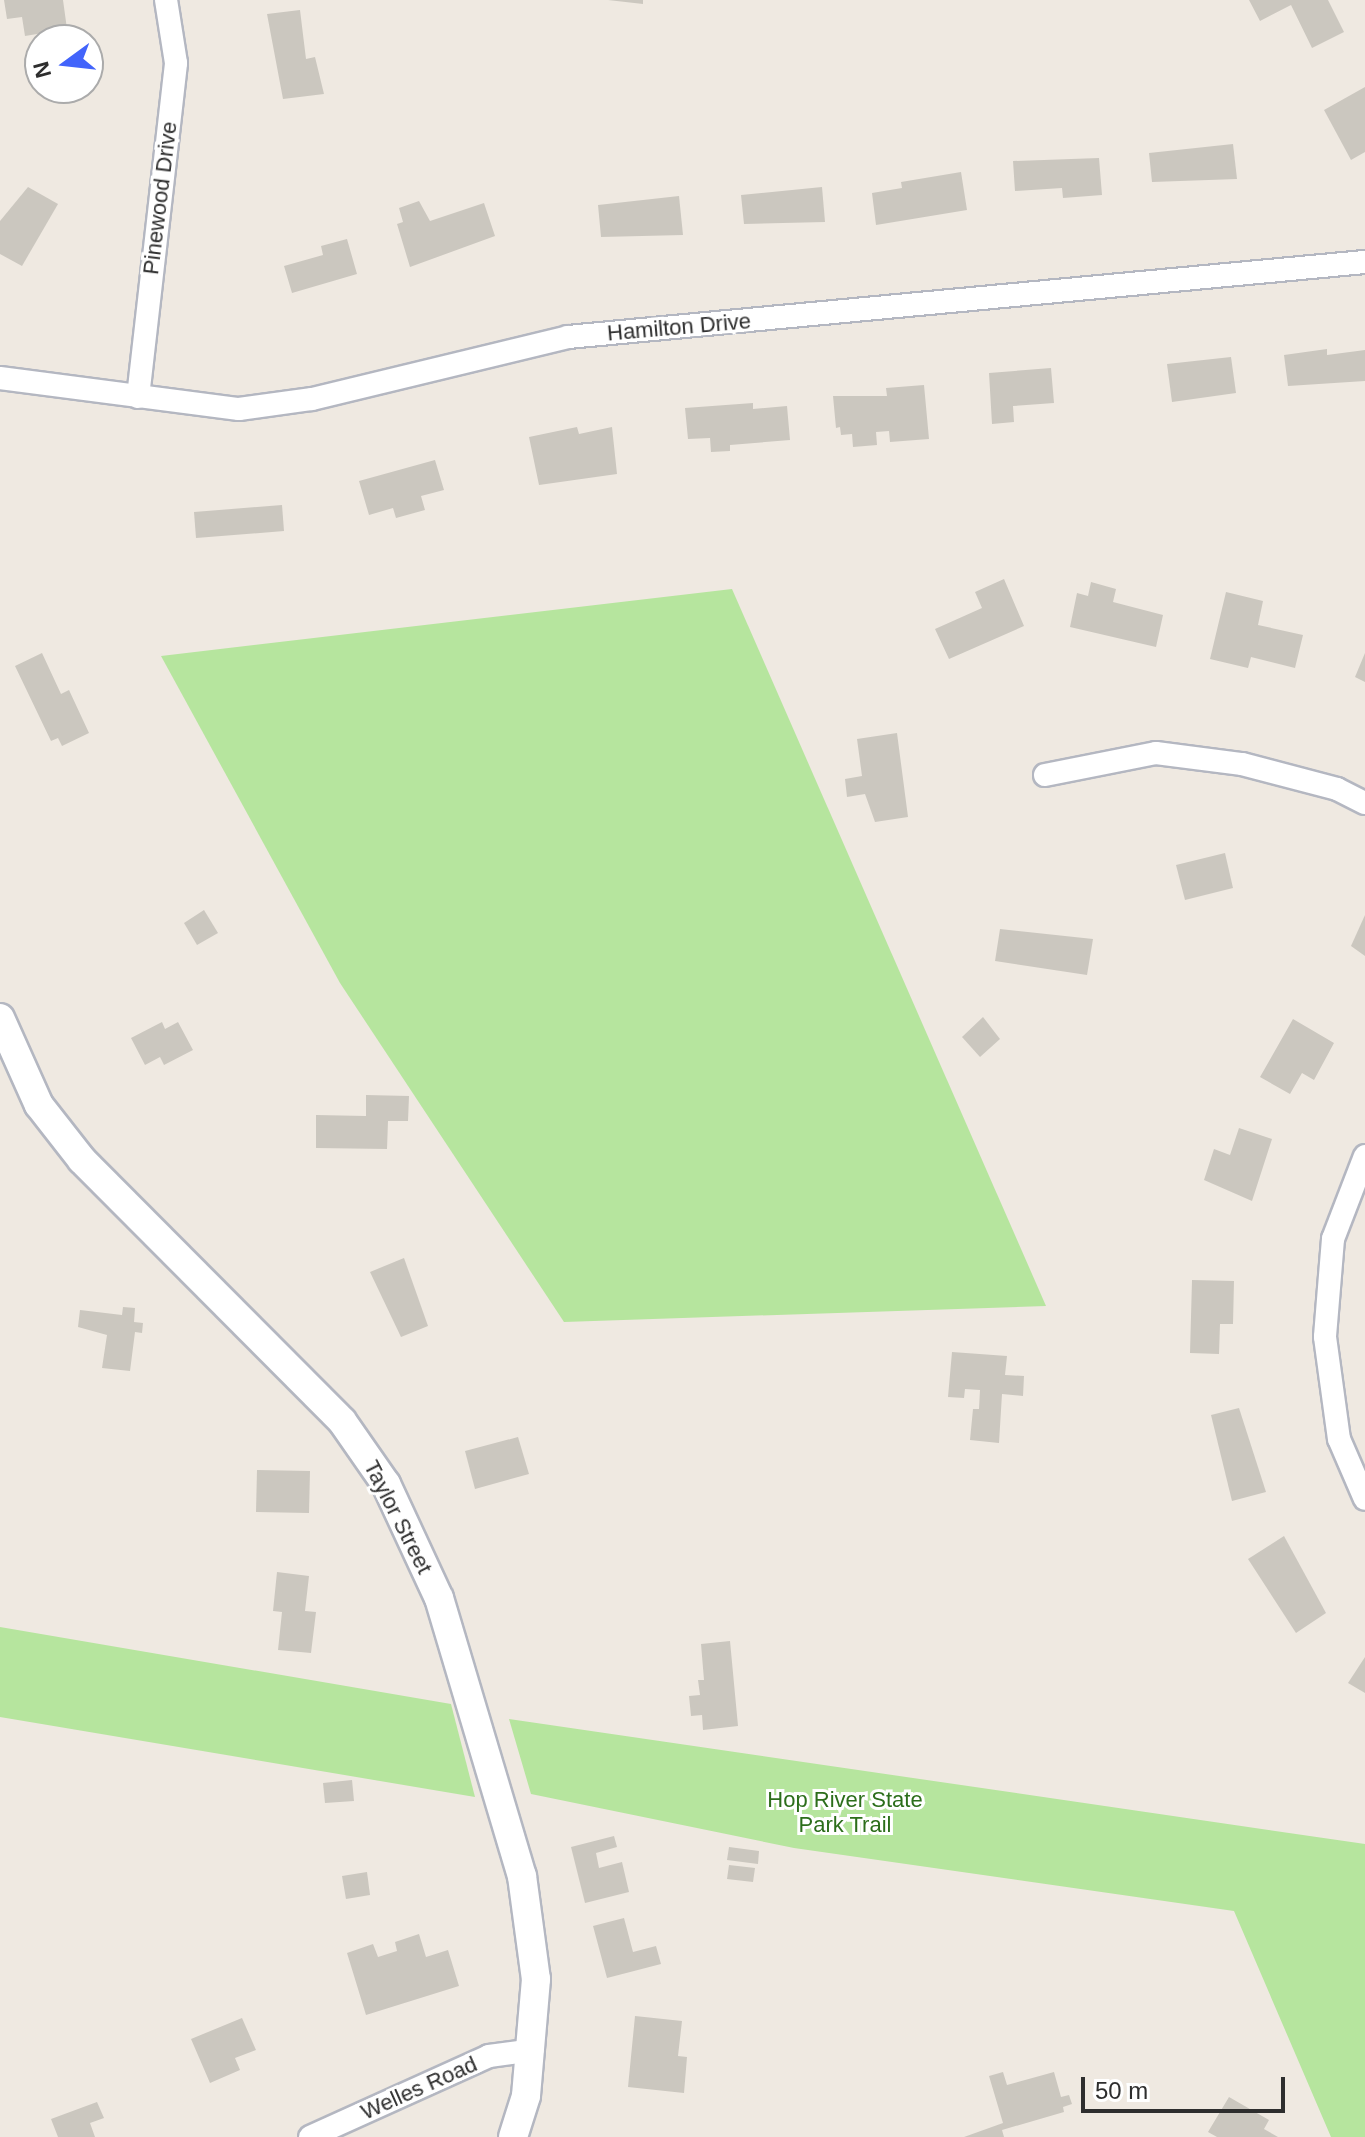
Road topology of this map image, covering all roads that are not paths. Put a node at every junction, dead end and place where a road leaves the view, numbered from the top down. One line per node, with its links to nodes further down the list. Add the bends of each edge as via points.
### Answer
1 (166, 0): 4 (street, Pinewood Drive, via 176,63)
2 (1365, 262): 4 (street, Hamilton Drive, via 568,337 312,399 239,409)
3 (0, 378): 4 (street, Hamilton Drive)
4 (138, 397)
5 (1045, 775): 6 (street, via 1156,753 1242,764 1337,789)
6 (1365, 803)
7 (0, 1018): 10 (street, Taylor Street, via 39,1105 82,1160 342,1421 386,1484 439,1598 522,1876 536,1979)
8 (1365, 1156): 9 (street, via 1333,1239 1325,1337 1339,1439)
9 (1365, 1499)
10 (533, 2050): 11 (street, Welles Road, via 489,2056); 12 (street, Taylor Street)
11 (310, 2137)
12 (513, 2137)

